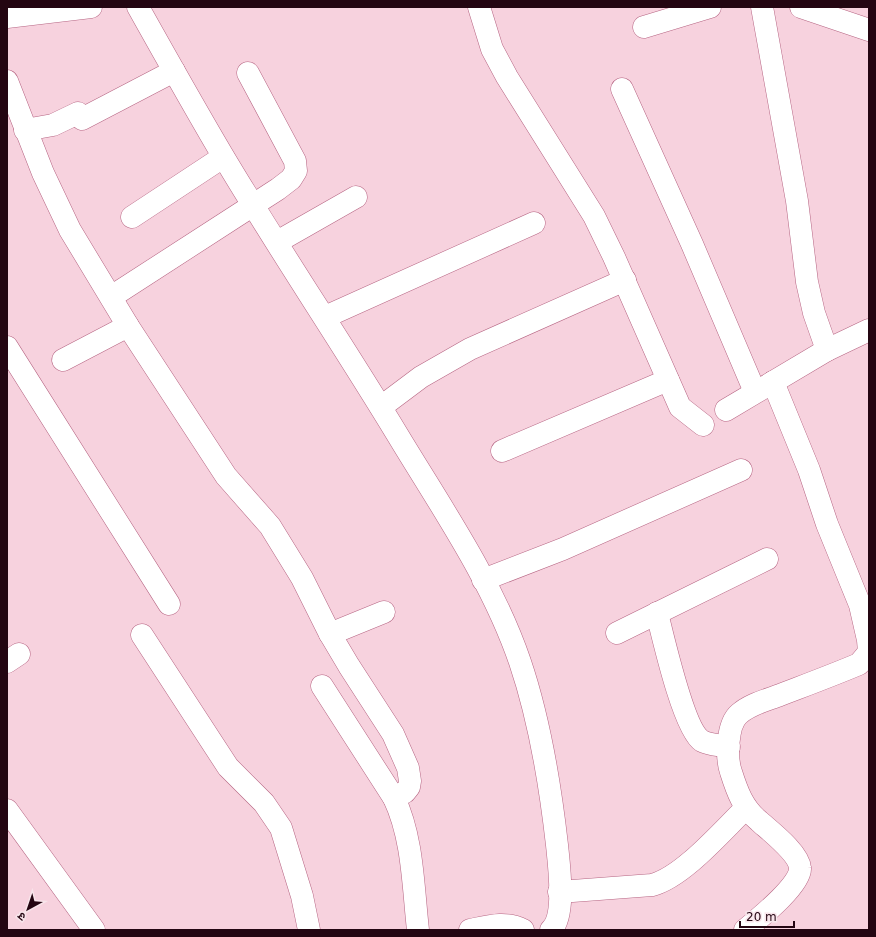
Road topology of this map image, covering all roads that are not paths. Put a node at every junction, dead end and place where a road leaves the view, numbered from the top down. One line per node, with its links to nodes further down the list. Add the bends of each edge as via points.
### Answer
1 (86, 7): 7 (street)
2 (138, 7): 10 (street)
3 (479, 7): 21 (street, via 492,49 594,216)
4 (710, 7): 8 (street)
5 (762, 7): 27 (street, via 797,201 807,282 814,313)
6 (801, 7): 9 (street)
7 (7, 17)
8 (644, 27)
9 (869, 30)
10 (174, 71): 14 (street, via 80,116 53,125); 15 (street)
11 (248, 74): 17 (street, via 295,161 296,171 291,180)
12 (7, 81): 14 (street)
13 (622, 89): 30 (street, via 692,244)
14 (25, 130): 22 (street, via 57,205)
15 (223, 157): 17 (street); 18 (street)
16 (356, 197): 20 (street)
17 (254, 205): 20 (street); 22 (street)
18 (132, 217)
19 (534, 223): 23 (street)
20 (277, 242): 23 (street)
21 (624, 280): 29 (street); 31 (street, via 470,349 420,377)
22 (111, 296): 24 (street)
23 (325, 317): 31 (street)
24 (128, 326): 28 (street); 42 (street, via 226,476 270,526 302,578)
25 (869, 330): 27 (street)
26 (7, 347): 38 (street)
27 (827, 350): 30 (street)
28 (63, 360)
29 (668, 380): 33 (street, via 680,407); 34 (street)
30 (764, 387): 32 (street); 45 (street, via 809,470 827,524 860,605 869,652 859,664 759,703 738,714 733,722)
31 (381, 407): 37 (street, via 473,559)
32 (726, 410)
33 (702, 425)
34 (502, 451)
35 (741, 470): 37 (street, via 563,549)
36 (767, 559): 40 (street)
37 (483, 580): 49 (street, via 499,609 519,660 535,712 553,811 559,862)
38 (169, 604)
39 (384, 612): 42 (street)
40 (657, 613): 41 (street); 45 (street, via 679,692 694,733 701,741)
41 (617, 633)
42 (330, 634): 46 (street, via 384,717 408,768 409,787)
43 (142, 635): 52 (street, via 219,754 238,778 264,803 281,828 302,896)
44 (322, 686): 46 (street)
45 (729, 747): 47 (street, via 728,765 737,792)
46 (394, 798): 53 (street, via 406,832)
47 (746, 808): 49 (street, via 681,870 662,883 652,886); 50 (street, via 785,845 798,861 800,868 792,886)
48 (7, 810): 51 (street)
49 (559, 892): 56 (street, via 560,914 556,926)
50 (757, 926)
51 (94, 930)
52 (308, 930)
53 (418, 930)
54 (470, 930): 55 (street, via 494,925 513,925)
55 (523, 930)
56 (551, 930)

